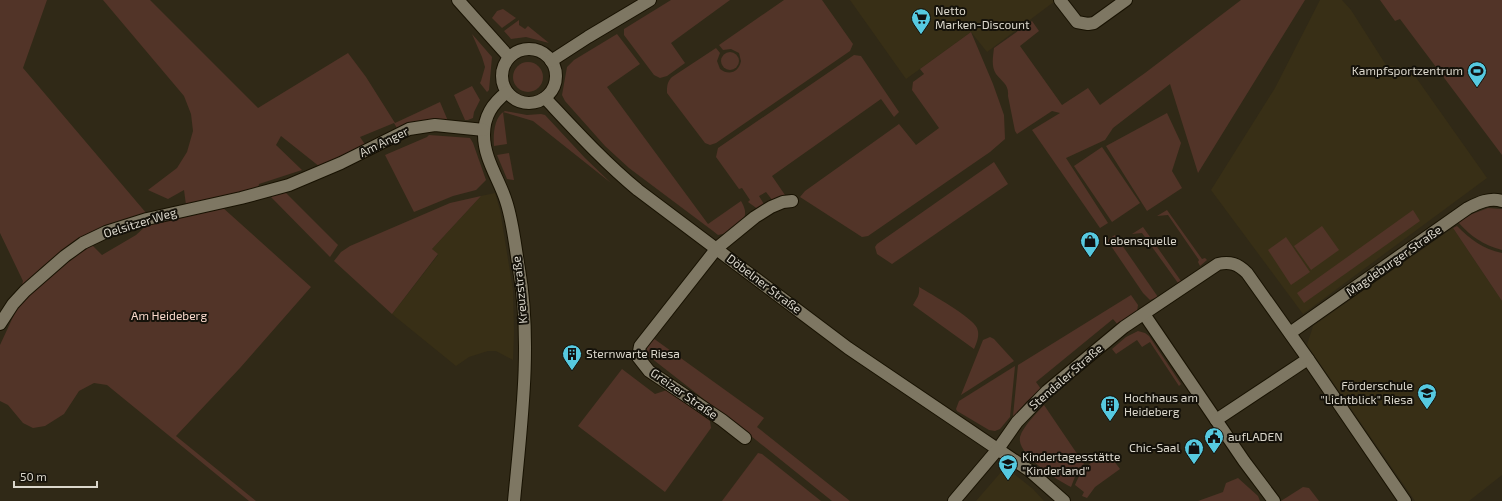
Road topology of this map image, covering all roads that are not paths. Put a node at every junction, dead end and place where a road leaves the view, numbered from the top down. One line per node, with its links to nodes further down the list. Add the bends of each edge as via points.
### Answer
1 (458, 0): 5 (street)
2 (650, 0): 6 (street)
3 (1060, 0): 4 (street, via 1077,22 1088,24 1094,23)
4 (1126, 0)
5 (509, 57): 6 (street, via 518,51 528,49 538,51); 7 (street, via 502,69 502,80)
6 (551, 61): 8 (street, via 556,79 553,89)
7 (507, 92): 8 (street, via 521,102 530,103); 9 (street, Kreuzstraße, via 498,98 486,116)
8 (545, 98): 13 (street, Döbelner Straße, via 618,173)
9 (484, 130): 10 (street, Am Anger, via 435,125 409,129 341,163); 21 (street, Kreuzstraße, via 486,154 506,200 520,270 524,325 523,368)
10 (289, 185): 15 (street, Oelsitzer Weg, via 147,219 102,234 69,252 25,291)
11 (792, 201): 13 (street, Greizer Straße, via 771,207)
12 (1502, 201): 16 (street, Magdeburger Straße, via 1491,200 1468,208)
13 (716, 248): 19 (street, Greizer Straße, via 640,346 638,357 649,371); 20 (street, Döbelner Straße, via 848,348)
14 (1147, 312): 16 (street, via 1218,264 1226,262 1240,267 1247,273); 18 (street); 20 (street, Stendaler Straße, via 1110,338 1046,392 1017,422)
15 (0, 324)
16 (1290, 333): 17 (street)
17 (1308, 358): 18 (street); 25 (street)
18 (1216, 420): 24 (street)
19 (745, 438)
20 (998, 449): 22 (street, Stendaler Straße); 23 (street, Döbelner Straße, via 1030,471)
21 (514, 501)
22 (954, 501)
23 (1064, 501)
24 (1274, 501)
25 (1406, 501)

